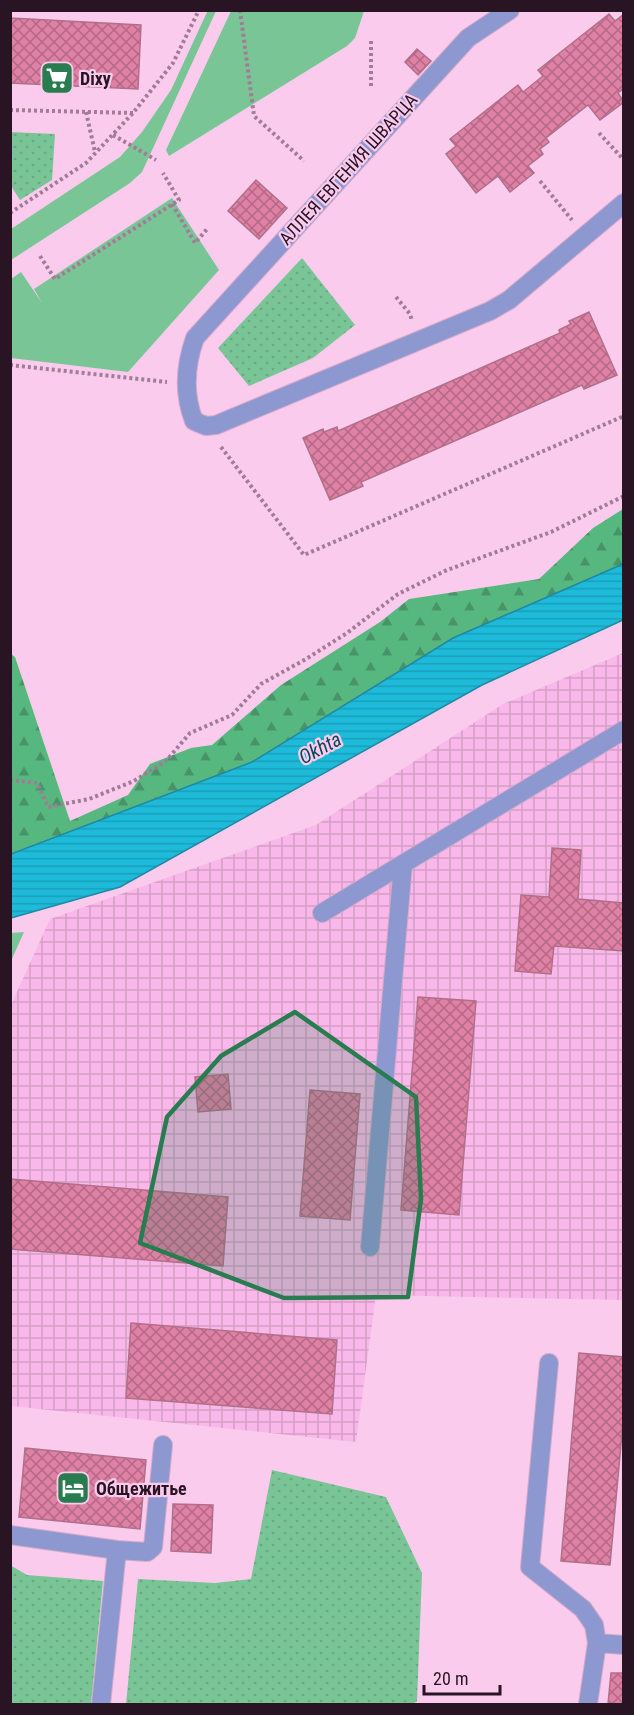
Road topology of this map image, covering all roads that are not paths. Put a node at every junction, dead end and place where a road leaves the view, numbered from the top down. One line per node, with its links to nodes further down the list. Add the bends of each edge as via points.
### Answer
1 (510, 10): 2 (street, АЛЛЕЯ ЕВГЕНИЯ ШВАРЦА, via 468,38 195,338 186,384 187,403 194,421 216,425 490,311 509,300)
2 (624, 203)
3 (624, 730): 4 (street)
4 (403, 864): 5 (street); 6 (street)
5 (322, 913)
6 (370, 1247)
7 (549, 1363): 11 (street, via 530,1567 583,1609 594,1626)
8 (163, 1445): 10 (street, via 153,1547 147,1552)
9 (10, 1535): 10 (street)
10 (117, 1550): 13 (street)
11 (597, 1643): 12 (street); 14 (street)
12 (624, 1645)
13 (101, 1704)
14 (588, 1704)

